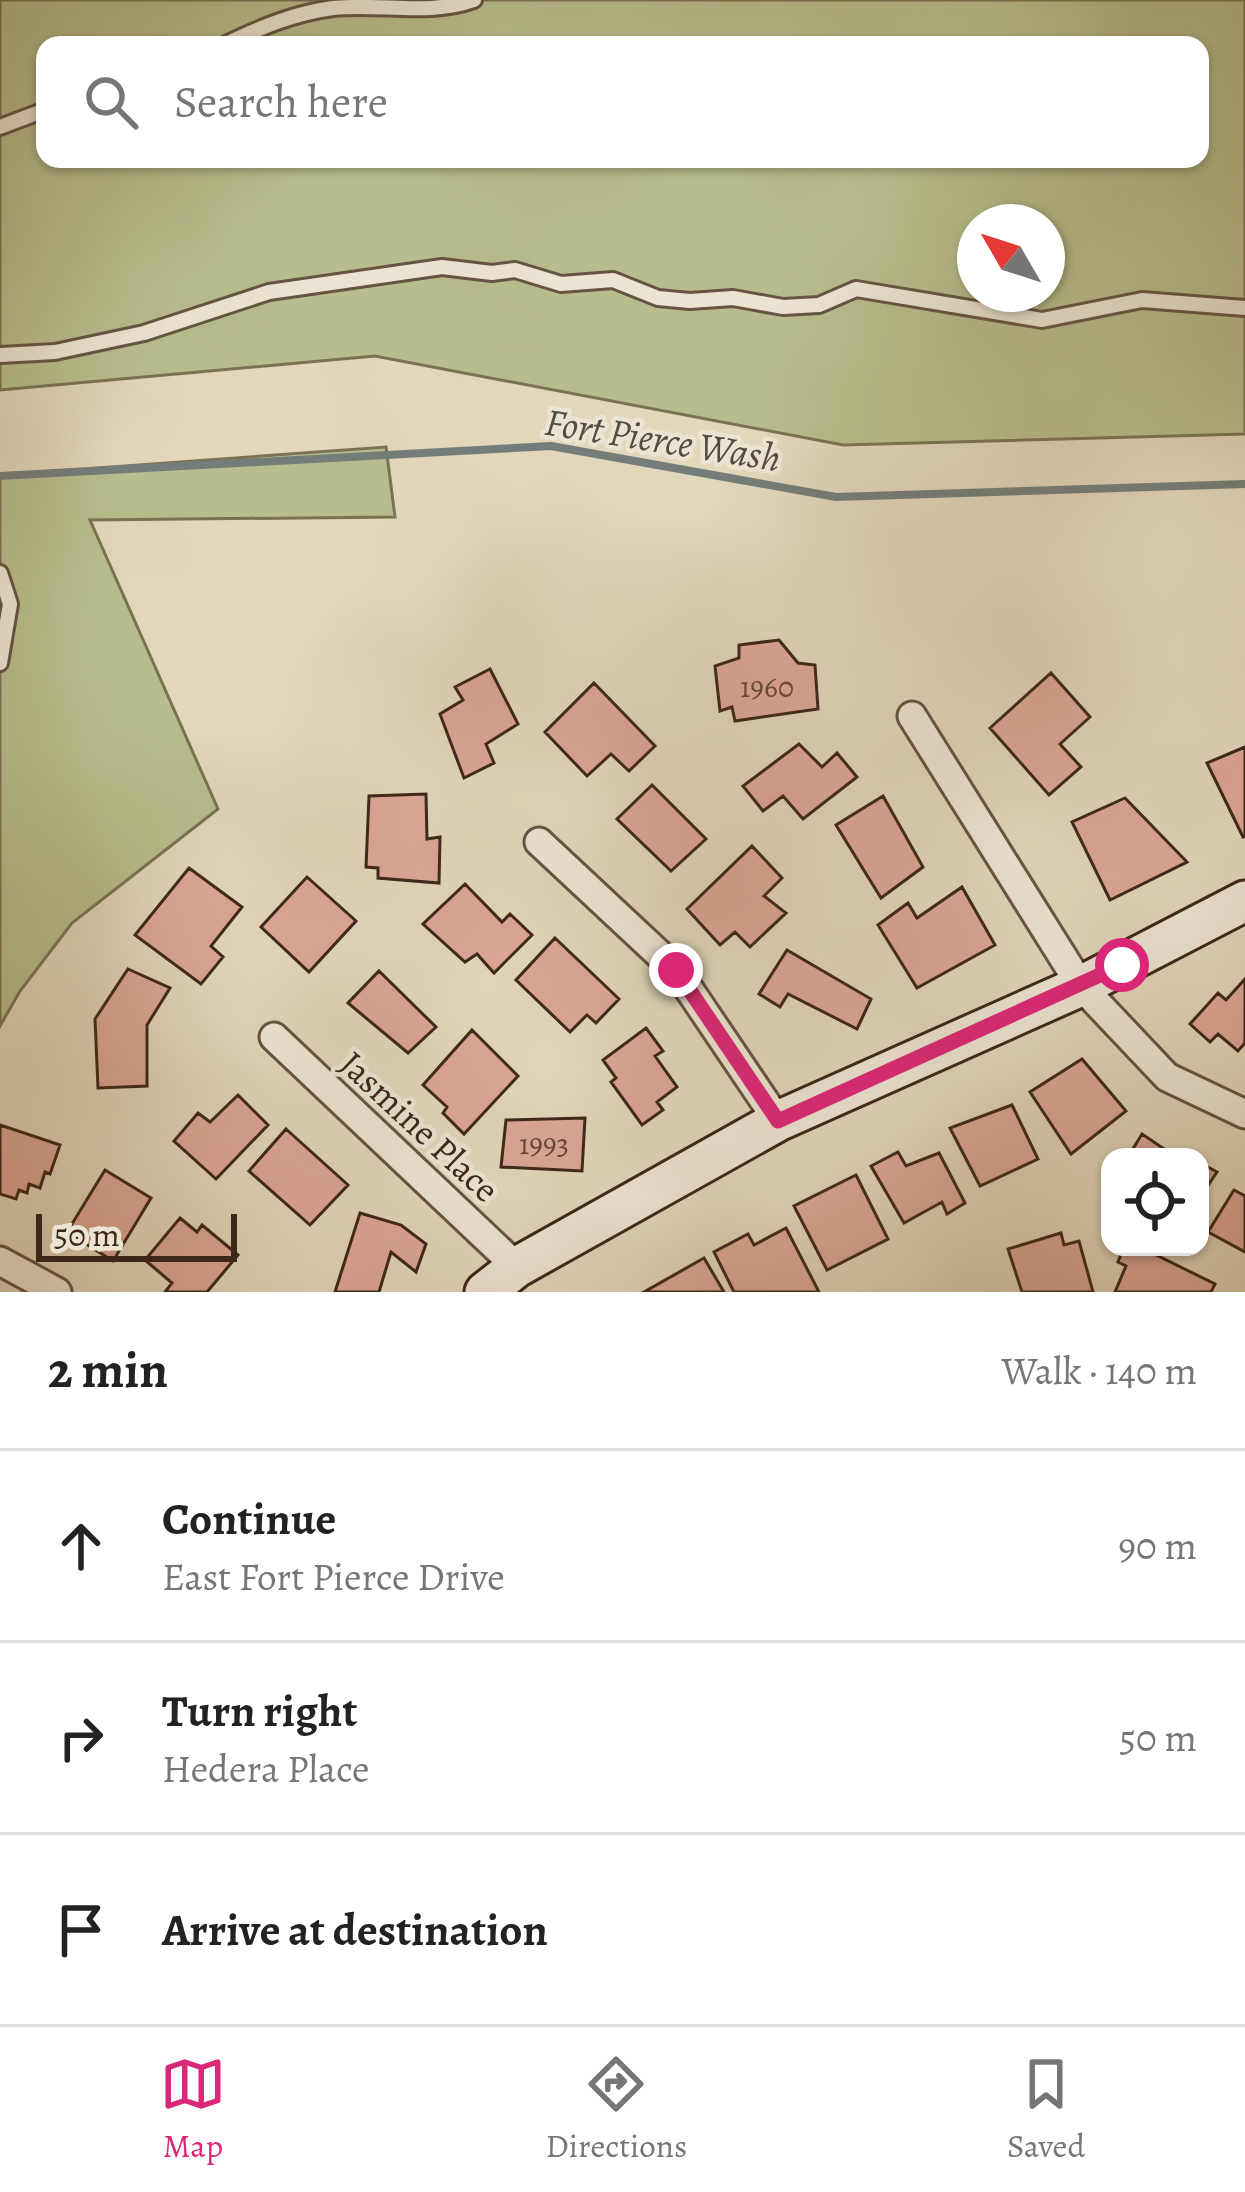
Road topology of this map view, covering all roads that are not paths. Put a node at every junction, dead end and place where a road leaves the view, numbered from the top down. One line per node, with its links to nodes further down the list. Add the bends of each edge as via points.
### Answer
1 (475, 0): 2 (lane, via 448,9 332,8)
2 (244, 36)
3 (36, 113): 4 (lane)
4 (0, 127)
5 (1245, 308): 6 (lane, via 1142,300 1042,320 856,289 783,308 658,298 613,280 561,284 514,270 442,267 269,292 145,333)
6 (0, 355)
7 (0, 573): 8 (lane, via 10,604)
8 (0, 663)
9 (912, 716): 12 (street)
10 (539, 842): 15 (street, via 676,970)
11 (1245, 901): 12 (street)
12 (1081, 986): 14 (street, via 1167,1077); 15 (street)
13 (274, 1037): 17 (street, Jasmine Place)
14 (1245, 1114)
15 (778, 1121): 17 (street)
16 (0, 1261): 18 (street)
17 (517, 1267): 19 (street)
18 (57, 1292)
19 (485, 1292)

